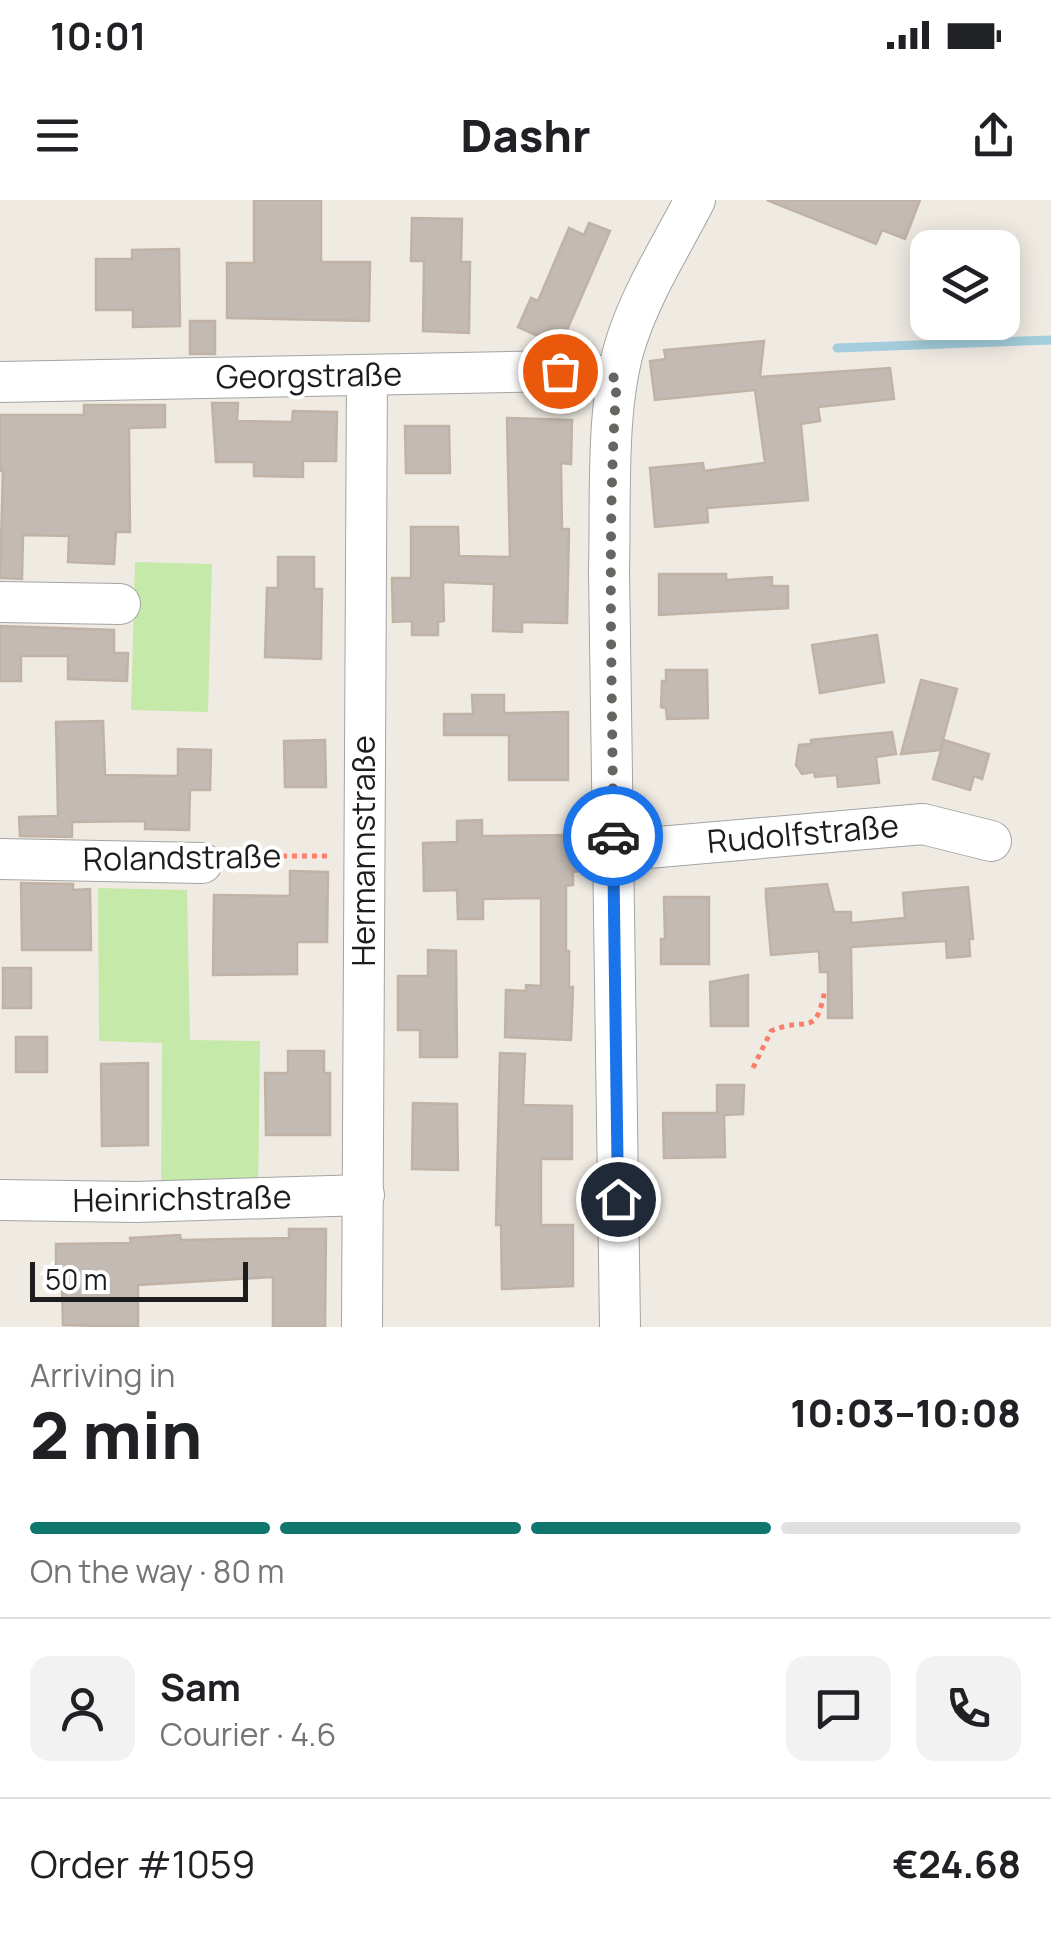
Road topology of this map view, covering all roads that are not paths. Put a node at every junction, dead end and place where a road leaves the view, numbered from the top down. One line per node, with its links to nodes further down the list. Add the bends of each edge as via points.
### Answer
1 (695, 200): 3 (street, via 633,325)
2 (366, 375): 3 (street, Georgstraße, via 560,371); 4 (street, Georgstraße); 11 (street, Hermannstraße)
3 (617, 378): 8 (street, via 609,570)
4 (0, 382)
5 (0, 602): 6 (street)
6 (120, 604)
7 (991, 842): 8 (street, Rudolfstraße, via 924,824)
8 (613, 850): 14 (street)
9 (0, 860): 10 (street, Rolandstraße)
10 (202, 863)
11 (364, 1195): 12 (street, Heinrichstraße); 13 (street, Hermannstraße)
12 (0, 1200)
13 (362, 1327)
14 (620, 1327)

